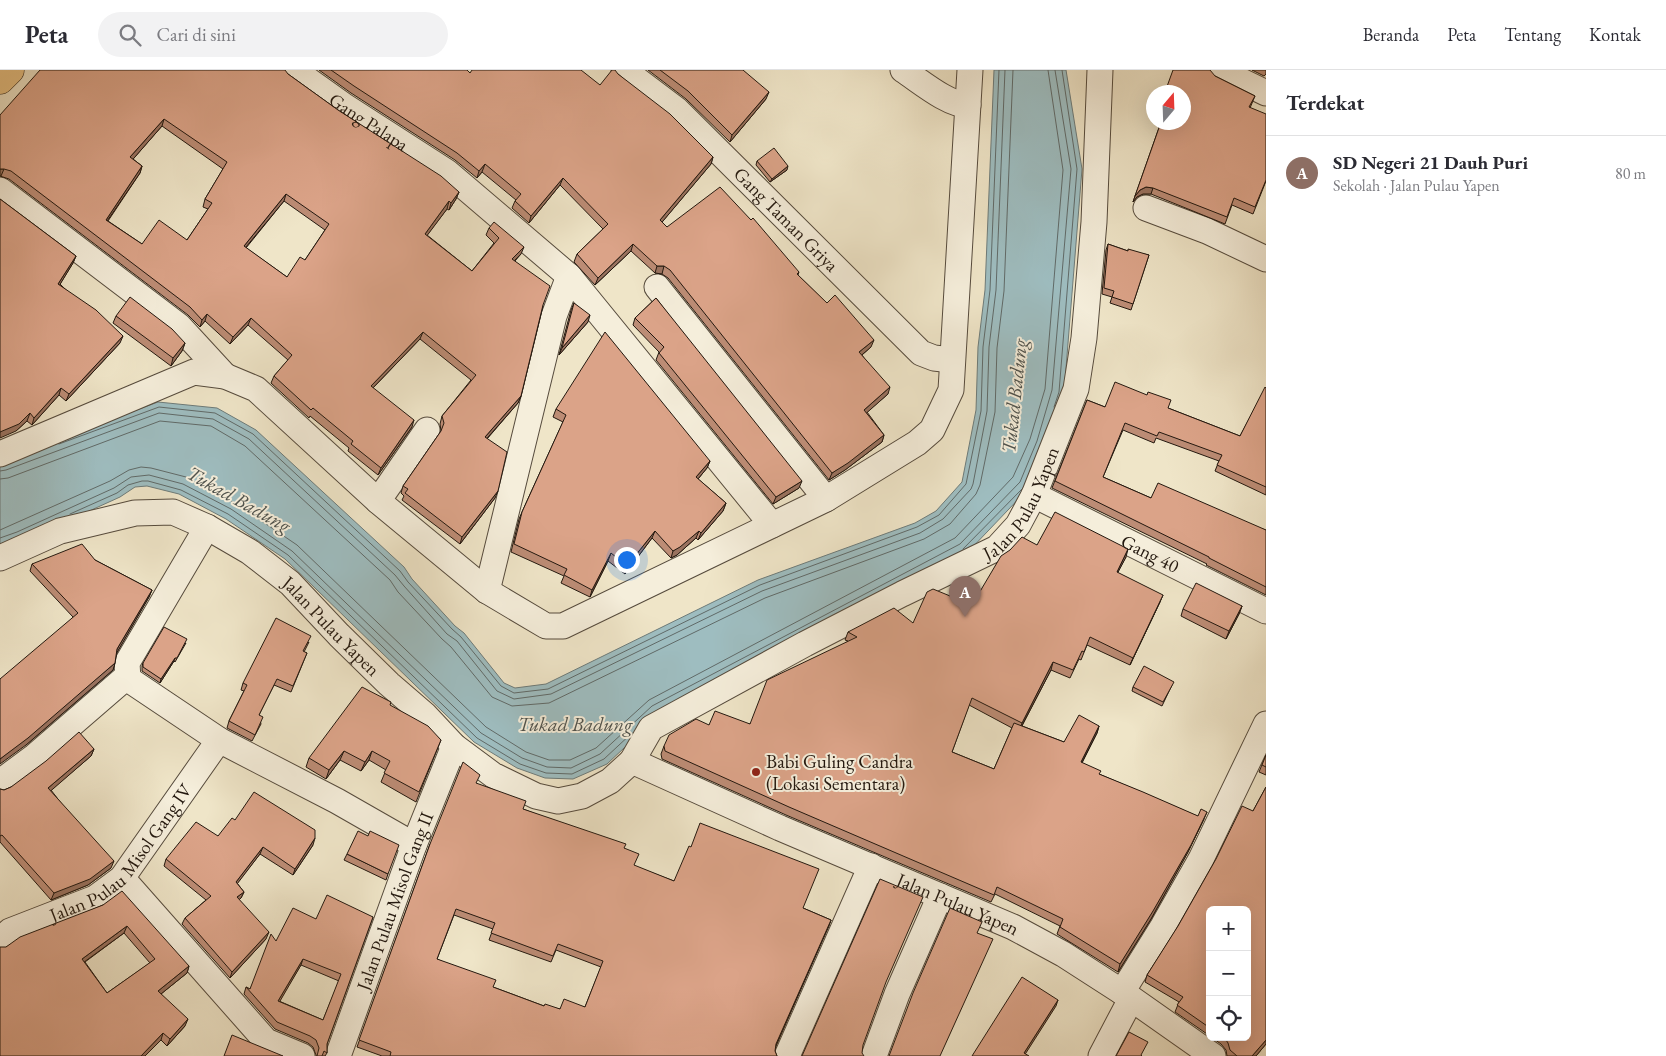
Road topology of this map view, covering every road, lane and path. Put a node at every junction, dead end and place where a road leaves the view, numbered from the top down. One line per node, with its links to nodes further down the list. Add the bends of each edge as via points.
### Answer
1 (10, 70): 8 (highway)
2 (294, 70): 14 (street, Gang Palapa, via 446,172)
3 (624, 70): 16 (street, Gang Taman Griya, via 677,110 921,352 934,358)
4 (903, 70): 10 (street, via 950,101)
5 (970, 70): 10 (street)
6 (1100, 70): 20 (street, Jalan Pulau Yapen, via 1094,222 1076,389)
7 (1219, 70): 9 (street)
8 (0, 80)
9 (1266, 93)
10 (968, 105): 16 (street)
11 (0, 190): 17 (street, via 179,326)
12 (1146, 208): 13 (street, via 1207,231)
13 (1266, 259)
14 (569, 276): 23 (street, Gang Palapa); 26 (street, via 554,316)
15 (657, 287): 21 (street)
16 (952, 360): 21 (street, via 951,390 932,430 917,444)
17 (225, 376): 19 (street, via 194,372); 22 (street, via 256,389)
18 (427, 430): 22 (street)
19 (0, 454)
20 (1034, 495): 27 (street, Gang 40); 32 (street, Jalan Pulau Yapen, via 1018,525 997,548 805,644 651,728)
21 (826, 498): 23 (street)
22 (378, 501): 26 (street)
23 (772, 525): 26 (street, via 563,626 546,626)
24 (207, 527): 25 (street, Jalan Pulau Yapen, via 173,512 135,513 60,531); 28 (street, via 127,663); 31 (street, Jalan Pulau Yapen, via 250,552 290,583)
25 (0, 558)
26 (488, 591)
27 (1266, 611)
28 (128, 679): 30 (street); 33 (street, via 124,679)
29 (1266, 724): 39 (street, via 1201,859)
30 (219, 740): 34 (street); 36 (street, Jalan Pulau Misol Gang IV)
31 (454, 746): 32 (street, Jalan Pulau Yapen, via 493,775 536,796 558,801 582,796 610,781); 34 (street, Jalan Pulau Misol Gang II)
32 (632, 761): 35 (street, Jalan Pulau Yapen)
33 (0, 782)
34 (414, 845): 41 (street, Jalan Pulau Misol Gang II)
35 (871, 866): 37 (street, Jalan Pulau Yapen); 42 (street)
36 (122, 878): 38 (street, Jalan Pulau Misol Gang IV, via 95,898 10,931); 40 (street, via 266,1041)
37 (940, 896): 39 (street, Jalan Pulau Yapen, via 1014,927); 43 (street)
38 (0, 940)
39 (1127, 995): 44 (street); 45 (street, Jalan Pulau Yapen)
40 (302, 1056)
41 (338, 1056)
42 (787, 1056)
43 (874, 1056)
44 (1101, 1056)
45 (1212, 1056)

